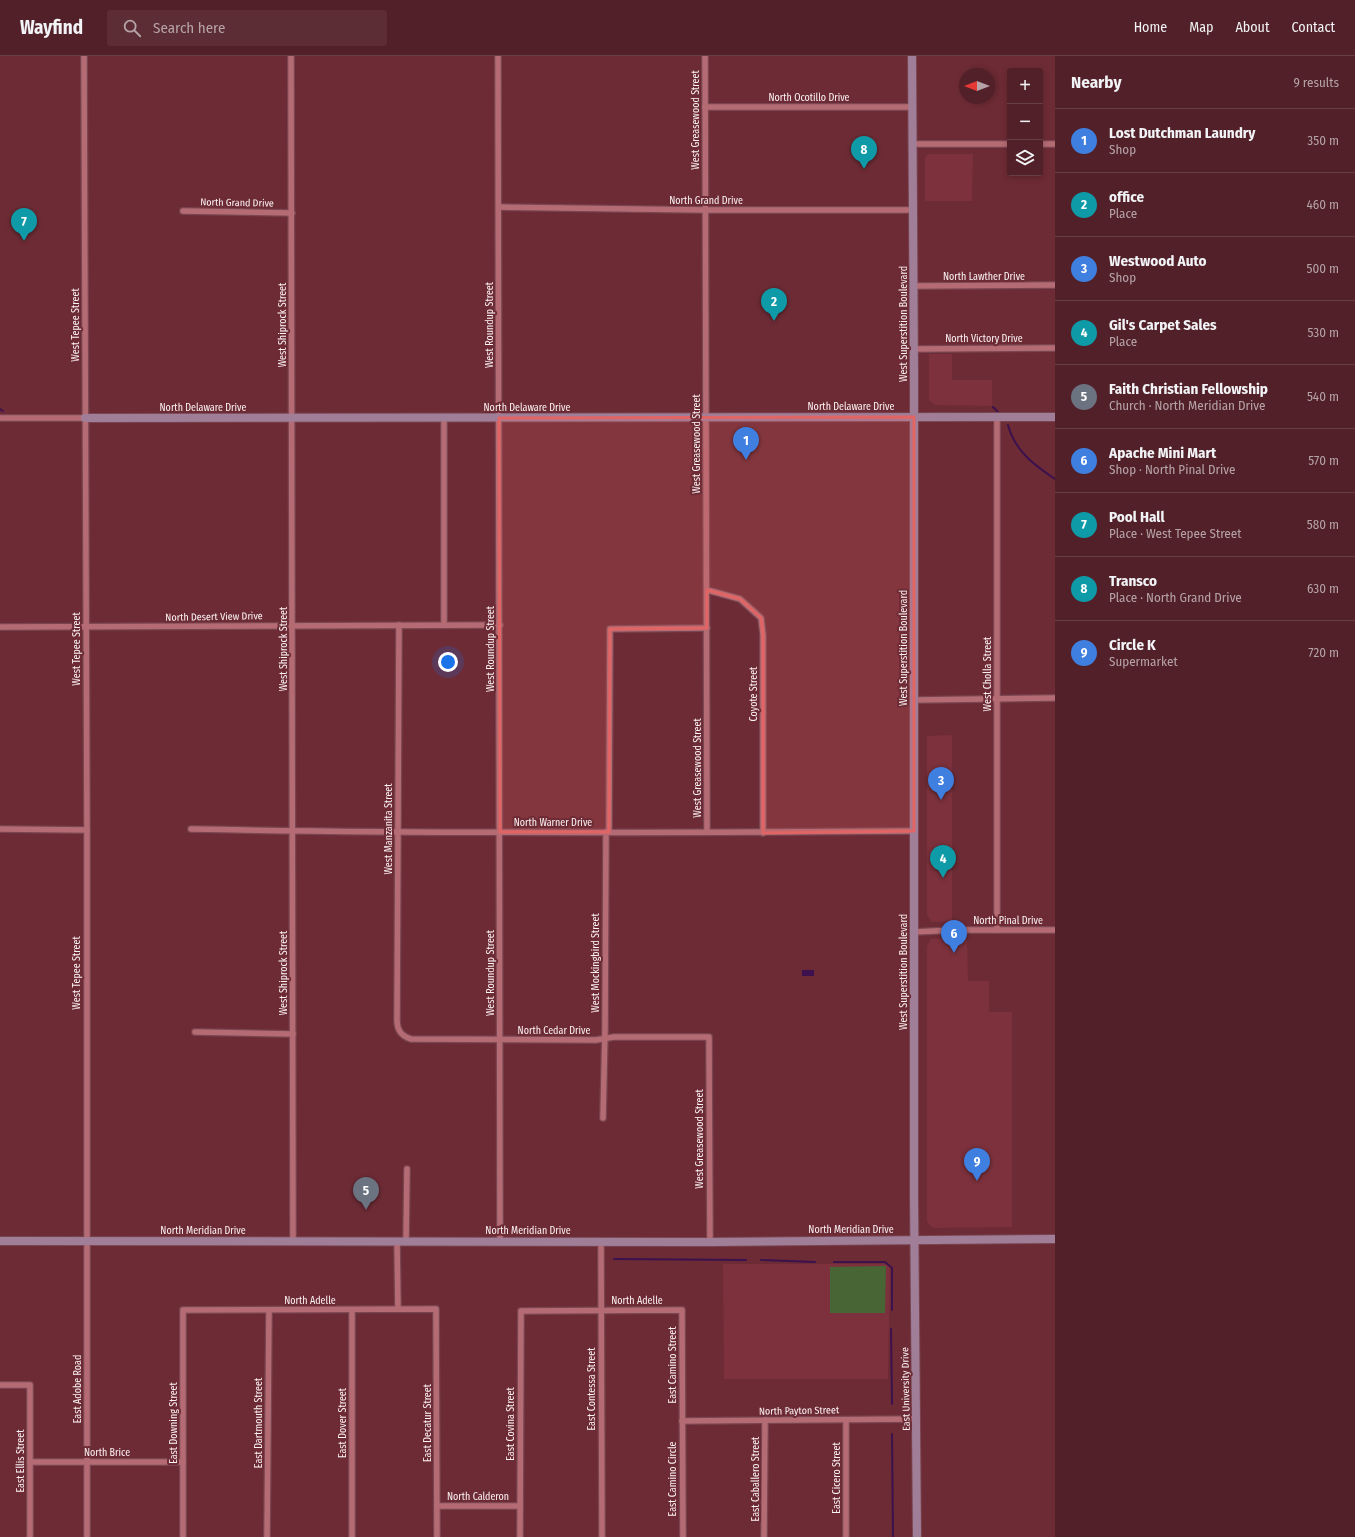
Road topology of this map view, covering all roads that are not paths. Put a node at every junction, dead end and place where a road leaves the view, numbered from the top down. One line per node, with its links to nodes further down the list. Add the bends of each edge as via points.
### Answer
1 (84, 56): 25 (street, West Tepee Street)
2 (291, 56): 16 (street, West Shiprock Street)
3 (498, 56): 12 (street, West Roundup Street)
4 (705, 56): 6 (street, West Greasewood Street)
5 (912, 56): 7 (street, West Superstition Boulevard)
6 (705, 107): 7 (street, North Ocotillo Drive); 13 (street, West Greasewood Street)
7 (913, 107): 8 (street, West Superstition Boulevard)
8 (912, 144): 9 (street); 14 (street, West Superstition Boulevard)
9 (1007, 144)
10 (1043, 144): 11 (street)
11 (1055, 144)
12 (499, 207): 13 (street, North Grand Drive); 28 (street, West Roundup Street)
13 (705, 210): 14 (street, North Grand Drive); 29 (street, West Greasewood Street)
14 (913, 210): 17 (street, West Superstition Boulevard)
15 (183, 211): 16 (street, North Grand Drive)
16 (292, 213): 26 (street, West Shiprock Street)
17 (914, 286): 18 (street, North Lawther Drive); 19 (street, West Superstition Boulevard)
18 (1055, 286)
19 (914, 348): 20 (street, North Victory Drive); 21 (street, West Superstition Boulevard)
20 (1055, 348)
21 (914, 417): 22 (street, North Delaware Drive); 29 (street, North Delaware Drive); 40 (street, West Superstition Boulevard)
22 (997, 417): 23 (street, North Delaware Drive); 39 (street, West Cholla Street)
23 (1055, 417)
24 (0, 418): 25 (street, North Delaware Drive)
25 (85, 418): 26 (street, North Delaware Drive); 36 (street, West Tepee Street)
26 (292, 418): 27 (street, North Delaware Drive); 31 (street, West Shiprock Street)
27 (444, 418): 28 (street, North Delaware Drive); 33 (street)
28 (499, 418): 29 (street, North Delaware Drive); 34 (street, West Roundup Street)
29 (706, 418): 30 (street, West Greasewood Street)
30 (707, 590): 37 (street, West Greasewood Street); 50 (street, Coyote Street, via 740,598 761,618)
31 (292, 625): 32 (street, North Desert View Drive); 36 (street, North Desert View Drive); 44 (street, West Shiprock Street)
32 (399, 625): 33 (street, North Desert View Drive); 47 (street, West Manzanita Street)
33 (444, 625): 34 (street, North Desert View Drive)
34 (500, 625): 48 (street, West Roundup Street)
35 (0, 627): 36 (street, North Desert View Drive)
36 (86, 628): 43 (street, West Tepee Street)
37 (706, 628): 45 (street, West Greasewood Street); 49 (street, West Mockingbird Street, via 610,629)
38 (1055, 698): 39 (street)
39 (997, 699): 40 (street); 51 (street, West Cholla Street)
40 (914, 700): 46 (street, West Superstition Boulevard)
41 (0, 829): 43 (street)
42 (191, 829): 44 (street, North Warner Drive)
43 (87, 830): 69 (street, West Tepee Street)
44 (293, 831): 47 (street, North Warner Drive); 56 (street, West Shiprock Street)
45 (707, 831): 49 (street, North Warner Drive); 50 (street, North Warner Drive)
46 (914, 831): 50 (street, North Warner Drive); 53 (street, West Superstition Boulevard)
47 (398, 832): 48 (street, North Warner Drive); 55 (street, West Manzanita Street, via 397,1020)
48 (500, 832): 49 (street, North Warner Drive); 59 (street, West Roundup Street)
49 (608, 832): 58 (street, West Mockingbird Street)
50 (763, 832)
51 (997, 930): 52 (street, North Pinal Drive); 53 (street, North Pinal Drive)
52 (1055, 930)
53 (914, 932): 63 (street, West Superstition Boulevard)
54 (195, 1032): 56 (street)
55 (400, 1033): 59 (street, North Cedar Drive, via 411,1039)
56 (293, 1034): 65 (street, West Shiprock Street)
57 (709, 1037): 58 (street, North Cedar Drive); 70 (street, West Greasewood Street)
58 (605, 1039): 59 (street, North Cedar Drive); 60 (street, West Mockingbird Street)
59 (500, 1040): 67 (street, West Roundup Street)
60 (603, 1118)
61 (406, 1168): 66 (street)
62 (1055, 1239): 63 (street, North Meridian Drive)
63 (915, 1240): 70 (street, North Meridian Drive); 80 (street, East University Drive)
64 (0, 1241): 69 (street, North Meridian Drive)
65 (293, 1241): 66 (street, North Meridian Drive); 69 (street, North Meridian Drive)
66 (402, 1241): 67 (street, North Meridian Drive); 71 (street)
67 (500, 1241): 68 (street, North Meridian Drive)
68 (601, 1241): 70 (street, North Meridian Drive); 76 (street, East Contessa Street)
69 (87, 1242): 85 (street, East Adobe Road)
70 (710, 1242)
71 (398, 1309): 72 (street, North Adelle); 75 (street, North Adelle)
72 (436, 1309): 87 (street, East Decatur Street)
73 (183, 1310): 74 (street, North Adelle); 86 (street, East Downing Street)
74 (269, 1310): 75 (street, North Adelle); 92 (street, East Dartmouth Street)
75 (352, 1310): 93 (street, East Dover Street)
76 (601, 1310): 77 (street, North Adelle); 78 (street, North Adelle); 96 (street, East Contessa Street)
77 (682, 1310): 83 (street, East Camino Street)
78 (521, 1311): 88 (street, East Covina Street)
79 (0, 1385): 84 (street, East Ellis Street, via 30,1385)
80 (917, 1419): 82 (street, North Payton Street); 100 (street, East University Drive)
81 (765, 1420): 82 (street, North Payton Street); 83 (street, North Payton Street); 98 (street, East Caballero Street)
82 (846, 1420): 99 (street, East Cicero Street)
83 (682, 1421): 97 (street, East Camino Circle)
84 (30, 1462): 85 (street, North Brice); 89 (street, East Ellis Street)
85 (86, 1462): 86 (street, North Brice); 90 (street, East Adobe Road)
86 (183, 1462): 91 (street, East Downing Street)
87 (437, 1506): 88 (street, North Calderon); 94 (street, East Decatur Street)
88 (520, 1506): 95 (street, East Covina Street)
89 (30, 1537)
90 (87, 1537)
91 (183, 1537)
92 (267, 1537)
93 (352, 1537)
94 (437, 1537)
95 (520, 1537)
96 (602, 1537)
97 (683, 1537)
98 (764, 1537)
99 (846, 1537)
100 (917, 1537)

